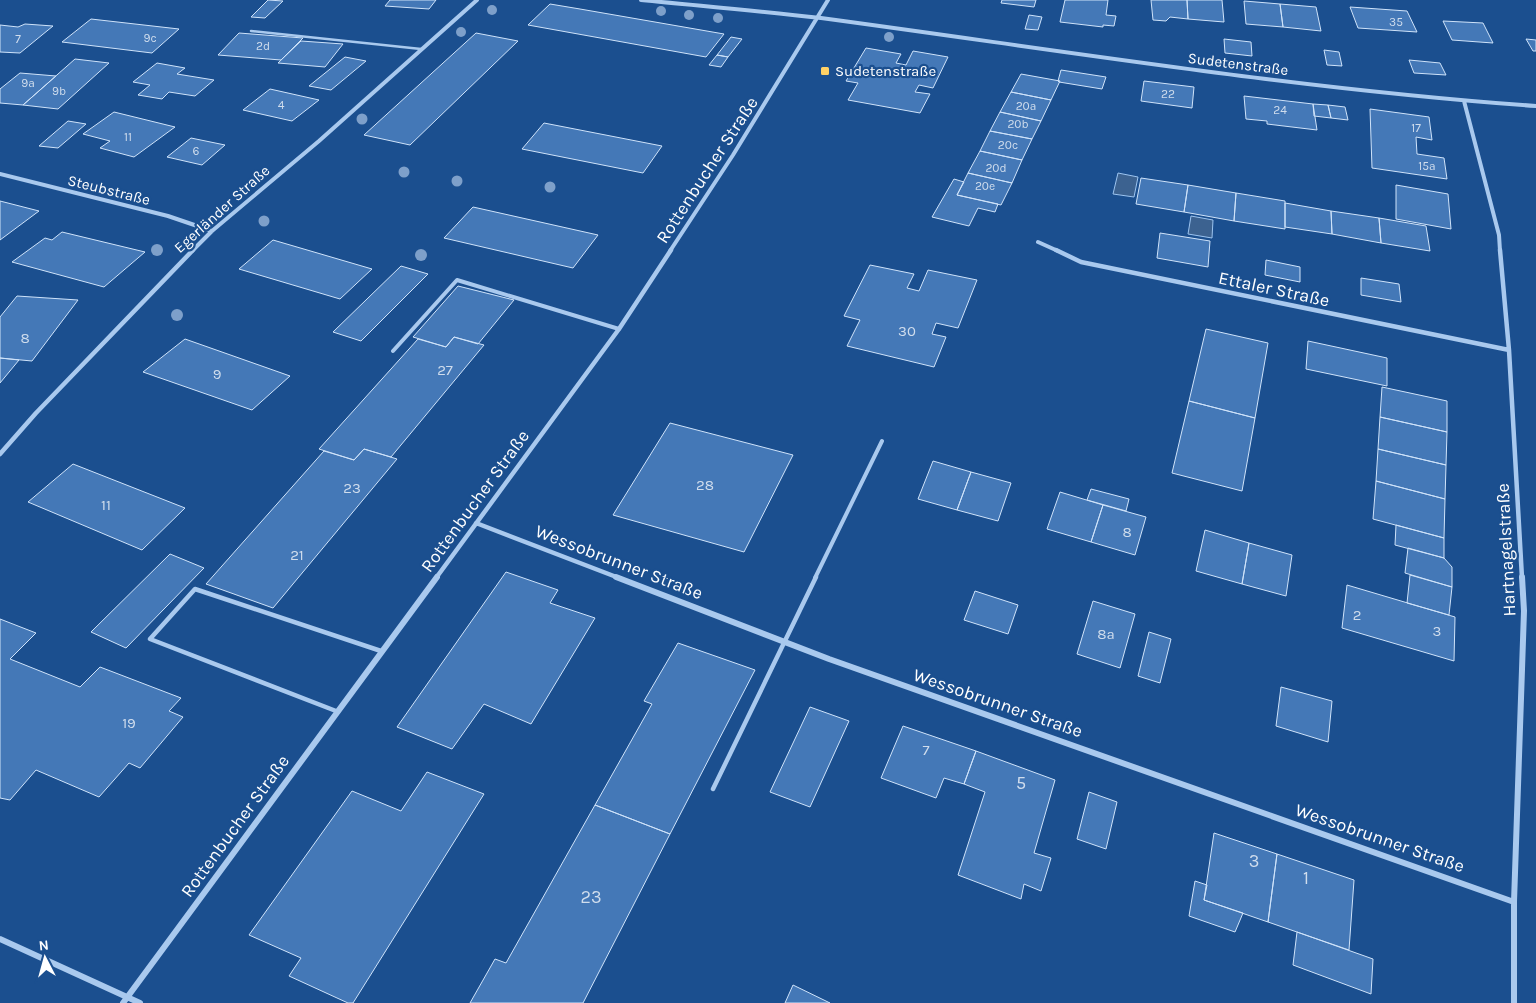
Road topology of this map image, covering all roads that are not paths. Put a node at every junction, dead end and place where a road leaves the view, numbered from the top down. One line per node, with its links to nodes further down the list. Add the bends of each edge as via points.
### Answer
1 (477, 0): 6 (street, Egerländer Straße)
2 (641, 0): 4 (street, Sudetenstraße)
3 (828, 0): 4 (street, Rottenbucher Straße)
4 (818, 18): 7 (street, Sudetenstraße, via 1246,76); 12 (street, Rottenbucher Straße)
5 (251, 31): 6 (lane)
6 (421, 49): 10 (street, Egerländer Straße)
7 (1464, 101): 8 (street, Sudetenstraße); 13 (street, Hartnagelstraße, via 1498,235)
8 (1536, 106)
9 (0, 174): 10 (street, Steubstraße, via 168,216)
10 (212, 231): 16 (street, Egerländer Straße)
11 (1038, 242): 13 (street, Ettaler Straße, via 1081,262)
12 (619, 329): 14 (lane, via 456,280); 17 (street, Rottenbucher Straße)
13 (1509, 350): 22 (street, Hartnagelstraße, via 1524,611)
14 (393, 351)
15 (882, 441): 18 (lane)
16 (0, 454)
17 (476, 523): 18 (street, Wessobrunner Straße); 19 (street, Rottenbucher Straße)
18 (785, 642): 21 (lane); 22 (street, Wessobrunner Straße)
19 (381, 651): 20 (street, Rottenbucher Straße); 20 (lane, via 195,589 150,639)
20 (336, 711): 24 (street, Rottenbucher Straße)
21 (713, 789)
22 (1514, 902): 26 (street, Hartnagelstraße)
23 (0, 939): 24 (street)
24 (126, 1000): 25 (street)
25 (140, 1003)
26 (1514, 1003)

